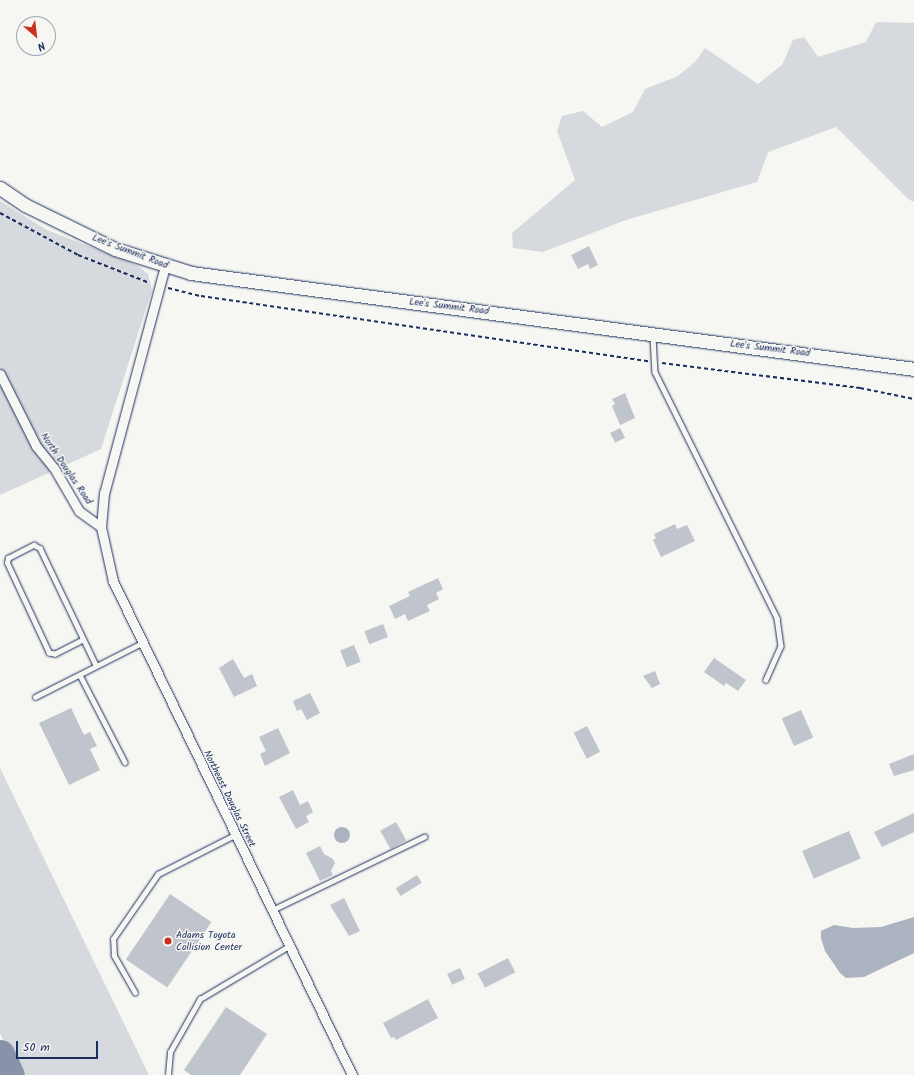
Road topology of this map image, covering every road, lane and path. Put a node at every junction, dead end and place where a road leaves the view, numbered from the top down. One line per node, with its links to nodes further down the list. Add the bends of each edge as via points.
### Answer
1 (0, 188): 3 (main road, Lee's Summit Road, via 24,205 115,249)
2 (0, 213): 4 (path, via 78,255)
3 (165, 266): 4 (street, Northeast Douglas Street); 5 (main road, Lee's Summit Road, via 222,278)
4 (160, 287): 6 (path, via 201,296); 10 (street, Northeast Douglas Street, via 104,493)
5 (653, 334): 6 (lane); 7 (main road, Lee's Summit Road)
6 (652, 362): 9 (path, via 860,388); 15 (lane, via 777,618 781,646)
7 (914, 369)
8 (0, 374): 10 (street, North Douglas Road, via 36,446 54,468 80,511)
9 (914, 399)
10 (101, 527): 12 (street, Northeast Douglas Street, via 113,581)
11 (83, 640): 11 (lane, via 40,548 34,545 8,558 7,563 49,653 55,654); 13 (lane)
12 (142, 643): 13 (lane); 18 (street, Northeast Douglas Street)
13 (96, 666): 14 (lane)
14 (80, 674): 16 (lane); 17 (lane)
15 (766, 680)
16 (35, 697)
17 (125, 762)
18 (235, 835): 20 (street, Northeast Douglas Street); 22 (lane, via 158,874 113,939 114,956)
19 (424, 837): 20 (lane)
20 (272, 910): 21 (street, Northeast Douglas Street)
21 (289, 946): 23 (lane, via 200,999 170,1052); 24 (street, Northeast Douglas Street)
22 (135, 993)
23 (168, 1075)
24 (352, 1075)

